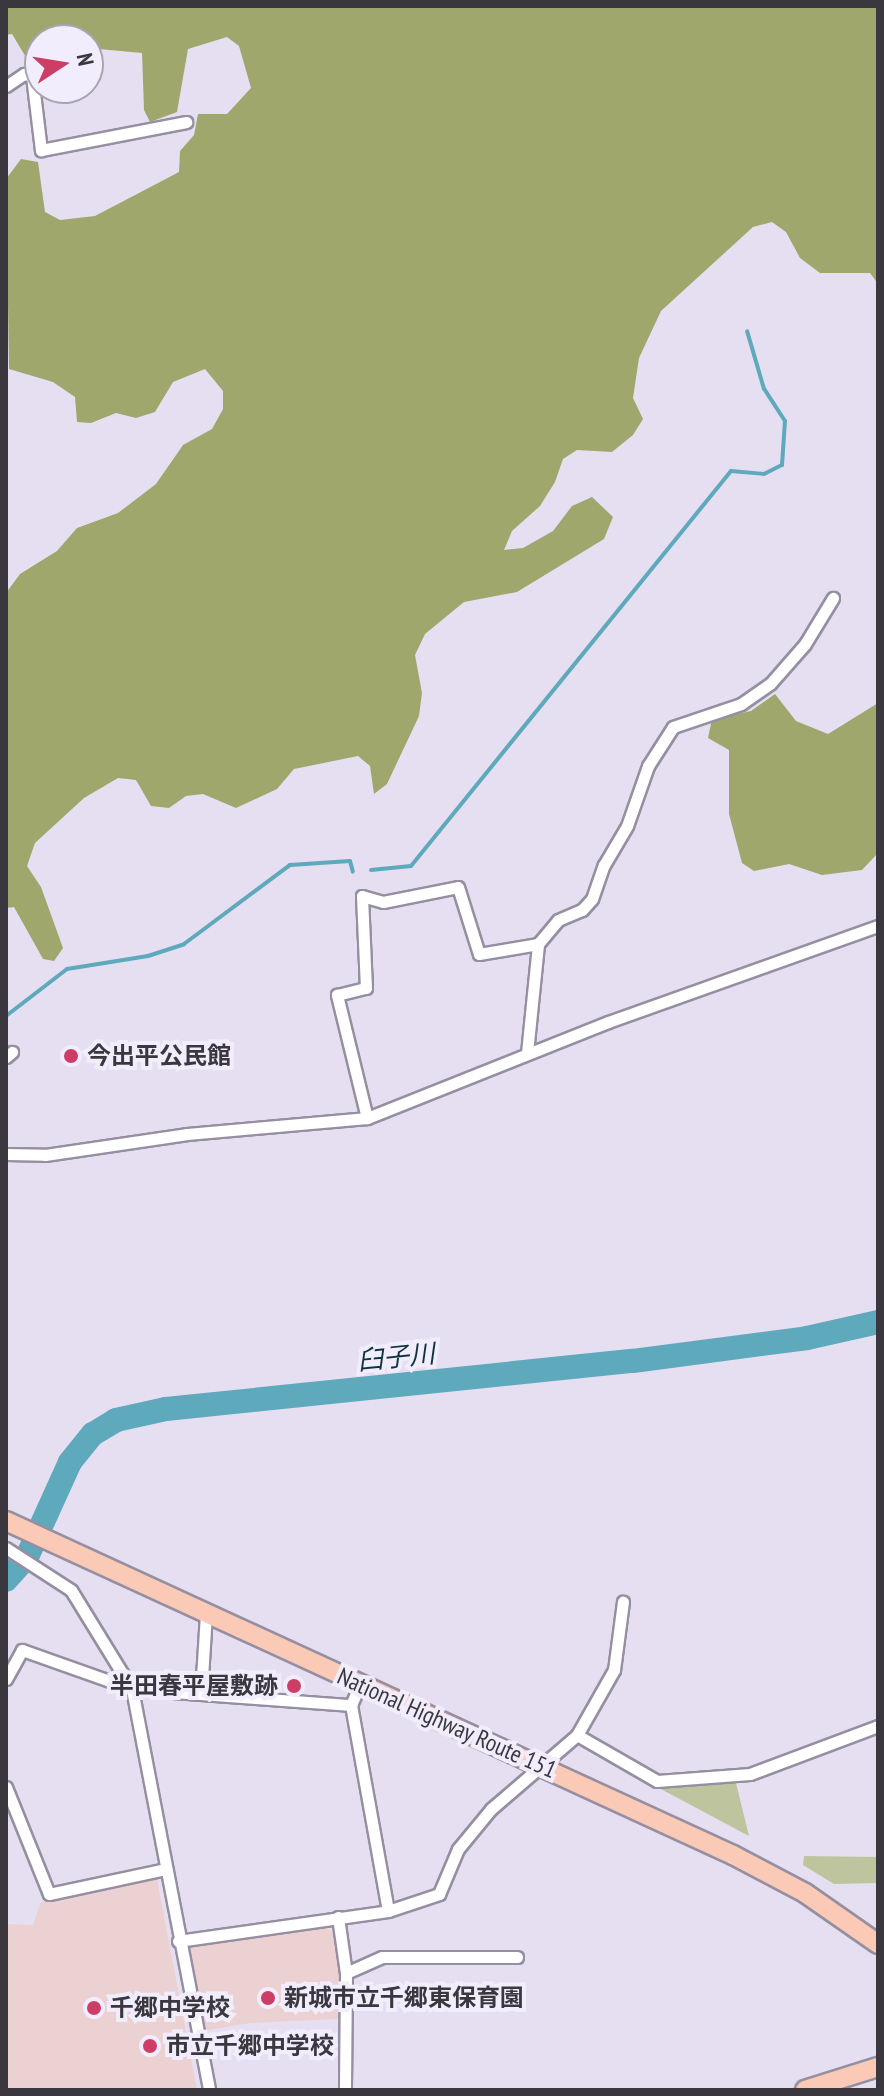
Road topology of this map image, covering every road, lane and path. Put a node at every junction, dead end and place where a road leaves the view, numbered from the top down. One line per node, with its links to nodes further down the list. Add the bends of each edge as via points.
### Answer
1 (6, 86): 2 (street, via 24,74 32,76 41,150)
2 (186, 122)
3 (833, 598): 5 (street, via 805,644 770,684 741,704 673,727 648,766 592,899 582,910 558,920)
4 (878, 926): 6 (street)
5 (538, 944): 6 (street); 7 (street, via 479,954 458,887 383,902 362,896 366,988 337,995)
6 (527, 1053): 7 (street)
7 (367, 1118): 8 (street, via 187,1134 45,1155)
8 (6, 1154)
9 (6, 1521): 12 (highway, National Highway Route 151)
10 (6, 1548): 15 (street, via 71,1590)
11 (623, 1602): 19 (street, via 614,1670)
12 (206, 1613): 14 (highway, National Highway Route 151); 16 (street)
13 (6, 1679): 15 (street, via 22,1650)
14 (360, 1684): 17 (street); 20 (highway, National Highway Route 151)
15 (132, 1689): 16 (street); 22 (street)
16 (201, 1693): 17 (street)
17 (351, 1705): 23 (street)
18 (878, 1726): 19 (street, via 750,1774 657,1781)
19 (577, 1735): 20 (street)
20 (542, 1768): 23 (street, via 491,1809 458,1849 439,1894); 26 (highway, National Highway Route 151, via 769,1874)
21 (6, 1787): 22 (street, via 49,1894)
22 (166, 1869): 25 (street)
23 (388, 1911): 24 (street)
24 (338, 1917): 25 (street); 28 (street)
25 (178, 1941): 30 (street)
26 (878, 1944)
27 (517, 1957): 28 (street, via 382,1957)
28 (346, 1973): 31 (street)
29 (878, 2067): 32 (highway)
30 (209, 2090)
31 (345, 2090)
32 (805, 2090)

